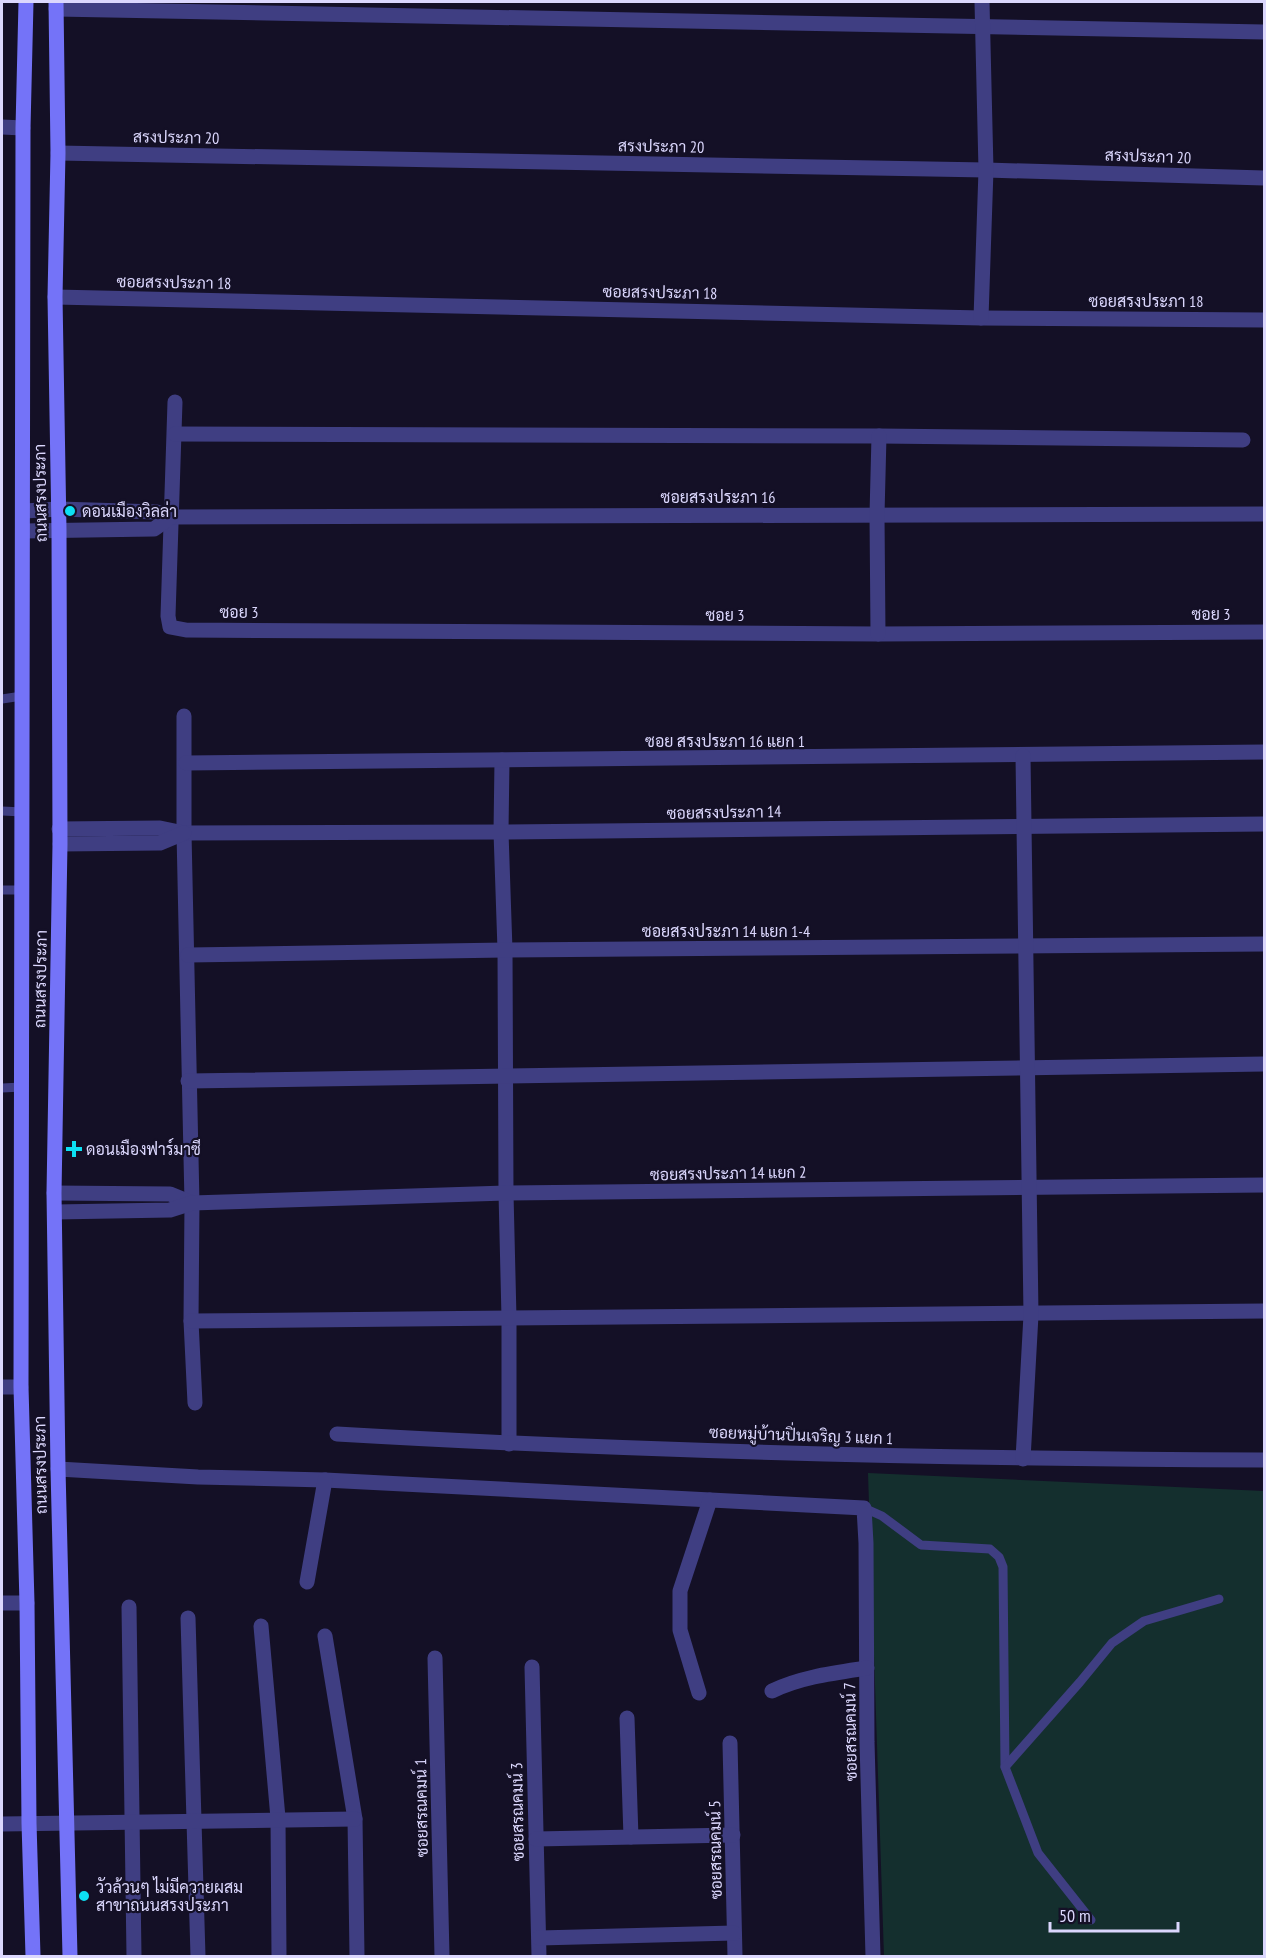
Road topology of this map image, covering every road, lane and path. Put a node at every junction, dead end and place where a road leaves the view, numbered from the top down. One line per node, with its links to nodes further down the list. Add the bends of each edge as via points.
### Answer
1 (26, 2): 7 (main road, ถนนสรงประภา)
2 (982, 2): 4 (street)
3 (56, 5): 4 (street); 8 (main road, ถนนสรงประภา)
4 (981, 27): 5 (street); 9 (street)
5 (1264, 32)
6 (3, 127): 7 (street)
7 (23, 128): 19 (main road, ถนนสรงประภา)
8 (58, 153): 9 (street, สรงประภา 20); 11 (main road, ถนนสรงประภา)
9 (986, 170): 10 (street, สรงประภา 20); 12 (street)
10 (1264, 178)
11 (55, 297): 12 (street, ซอยสรงประภา 18); 18 (main road, ถนนสรงประภา)
12 (981, 318): 13 (street, ซอยสรงประภา 18)
13 (1264, 320)
14 (175, 402): 15 (street)
15 (175, 434): 16 (street); 22 (street)
16 (879, 436): 17 (street); 21 (street)
17 (1243, 440)
18 (58, 509): 19 (street); 22 (street, via 157,512); 23 (main road, ถนนสรงประภา)
19 (24, 511): 24 (main road, ถนนสรงประภา)
20 (1264, 514): 21 (street, ซอยสรงประภา 16)
21 (877, 515): 22 (street, ซอยสรงประภา 16); 26 (street)
22 (171, 517): 23 (street, via 154,529); 26 (street, ซอย 3, via 168,616 170,627 186,630)
23 (59, 530): 24 (street); 40 (main road, ถนนสรงประภา)
24 (23, 531): 27 (main road, ถนนสรงประภา)
25 (1264, 632): 26 (street, ซอย 3)
26 (878, 634)
27 (22, 696): 28 (lane); 35 (main road, ถนนสรงประภา)
28 (2, 699)
29 (184, 716): 33 (street)
30 (1264, 752): 31 (street, ซอย สรงประภา 16 แยก 1)
31 (1023, 756): 32 (street, ซอย สรงประภา 16 แยก 1); 37 (street)
32 (502, 760): 33 (street, ซอย สรงประภา 16 แยก 1); 38 (street)
33 (186, 764): 39 (street)
34 (2, 811): 35 (lane)
35 (23, 812): 42 (main road, ถนนสรงประภา)
36 (1264, 824): 37 (street, ซอยสรงประภา 14)
37 (1024, 827): 38 (street, ซอยสรงประภา 14); 44 (street)
38 (501, 832): 39 (street, ซอยสรงประภา 14); 45 (street)
39 (184, 833): 40 (street, ซอยสรงประภา 14, via 160,828); 46 (street)
40 (60, 837): 55 (main road, ถนนสรงประภา)
41 (2, 890): 42 (lane)
42 (23, 890): 51 (main road, ถนนสรงประภา)
43 (1264, 944): 44 (street, ซอยสรงประภา 14 แยก 1-4)
44 (1026, 947): 45 (street, ซอยสรงประภา 14 แยก 1-4); 48 (street)
45 (505, 950): 46 (street, ซอยสรงประภา 14 แยก 1-4); 49 (street)
46 (188, 955): 50 (street)
47 (1264, 1064): 48 (street)
48 (1027, 1067): 49 (street); 54 (street)
49 (505, 1076): 50 (street); 56 (street)
50 (188, 1081): 57 (street)
51 (22, 1087): 52 (lane); 64 (main road, ถนนสรงประภา)
52 (2, 1088)
53 (1264, 1185): 54 (street, ซอยสรงประภา 14 แยก 2)
54 (1029, 1187): 56 (street, ซอยสรงประภา 14 แยก 2); 60 (street)
55 (54, 1193): 57 (street, via 170,1194); 58 (main road, ถนนสรงประภา)
56 (506, 1193): 57 (street, ซอยสรงประภา 14 แยก 2); 61 (street)
57 (192, 1203): 58 (street, via 170,1210); 62 (street)
58 (55, 1212): 70 (main road, ถนนสรงประภา)
59 (1264, 1311): 60 (street)
60 (1031, 1315): 61 (street); 68 (street)
61 (509, 1318): 62 (street); 67 (street)
62 (191, 1321): 65 (street)
63 (3, 1387): 64 (street)
64 (21, 1387): 77 (main road, ถนนสรงประภา)
65 (195, 1403)
66 (337, 1434): 67 (street, ซอยหมู่บ้านปิ่นเจริญ 3 แยก 1)
67 (509, 1444): 68 (street, ซอยหมู่บ้านปิ่นเจริญ 3 แยก 1)
68 (1023, 1459): 69 (street, ซอยหมู่บ้านปิ่นเจริญ 3 แยก 1)
69 (1264, 1460)
70 (58, 1469): 71 (street); 93 (main road, ถนนสรงประภา)
71 (325, 1480): 72 (street); 74 (street)
72 (710, 1500): 73 (street); 86 (street, via 680,1591 680,1630)
73 (864, 1508): 84 (street, ซอยสรณคมน์ 7); 89 (lane, via 882,1516 921,1545 990,1549 999,1557 1003,1567)
74 (307, 1582)
75 (1219, 1599): 89 (lane, via 1144,1621 1112,1643)
76 (2, 1603): 77 (street)
77 (27, 1603): 95 (main road, ถนนสรงประภา)
78 (129, 1607): 94 (street)
79 (188, 1618): 92 (street)
80 (261, 1626): 90 (street)
81 (325, 1636): 91 (street)
82 (435, 1658): 109 (street, ซอยสรณคมน์ 1)
83 (532, 1667): 99 (street, ซอยสรณคมน์ 3)
84 (867, 1668): 85 (street, via 797,1681); 112 (street, ซอยสรณคมน์ 7)
85 (772, 1691)
86 (699, 1693)
87 (627, 1718): 98 (street)
88 (730, 1743): 97 (street, ซอยสรณคมน์ 5)
89 (1005, 1767): 100 (lane, via 1038,1853)
90 (278, 1818): 91 (street); 92 (street); 107 (street)
91 (355, 1819): 108 (street)
92 (194, 1821): 94 (street); 106 (street)
93 (67, 1822): 94 (street); 95 (street); 104 (main road, ถนนสรงประภา)
94 (132, 1822): 105 (street)
95 (29, 1823): 96 (street); 103 (main road, ถนนสรงประภา)
96 (2, 1824)
97 (732, 1834): 98 (street); 101 (street, ซอยสรณคมน์ 5)
98 (631, 1837): 99 (street)
99 (536, 1839): 102 (street, ซอยสรณคมน์ 3)
100 (1091, 1920)
101 (734, 1933): 102 (street); 111 (street, ซอยสรณคมน์ 5)
102 (538, 1938): 110 (street, ซอยสรณคมน์ 3)
103 (33, 1956)
104 (70, 1956)
105 (134, 1956)
106 (198, 1956)
107 (279, 1956)
108 (357, 1956)
109 (442, 1956)
110 (539, 1956)
111 (735, 1956)
112 (873, 1956)

